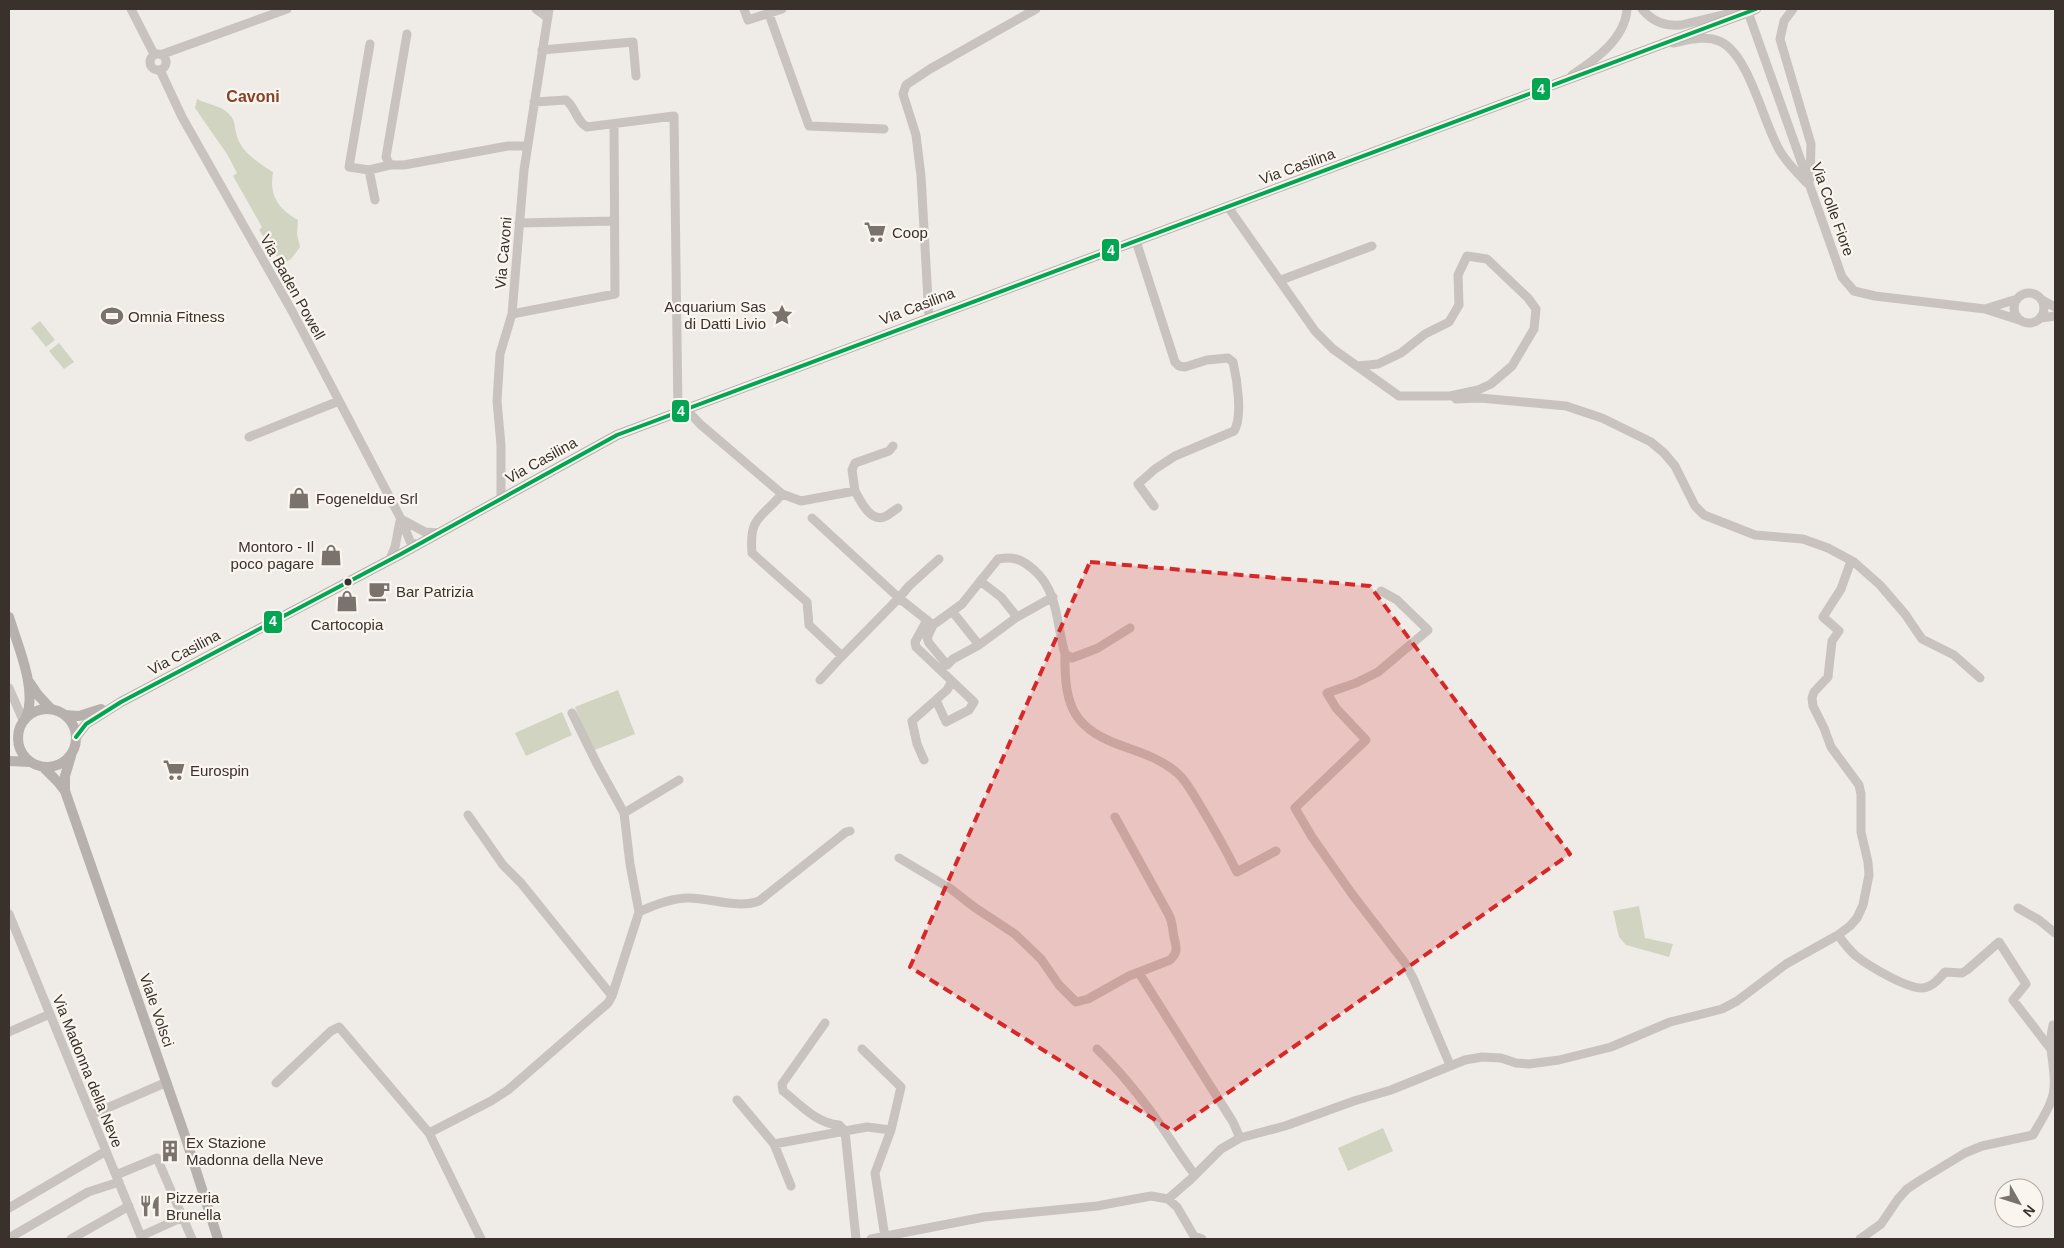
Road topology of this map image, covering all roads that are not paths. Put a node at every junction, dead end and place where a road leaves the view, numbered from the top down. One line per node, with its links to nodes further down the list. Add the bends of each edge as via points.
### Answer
1 (131, 9): 18 (street)
2 (287, 9): 18 (street)
3 (536, 9): 12 (street)
4 (744, 9): 13 (street, via 748,20)
5 (782, 9): 13 (street)
6 (1036, 9): 42 (street, via 906,84 903,94 916,135 921,176)
7 (1627, 9): 21 (street, via 1623,25 1608,47)
8 (1642, 9): 9 (street, via 1657,22 1682,26)
9 (1747, 9): 28 (street, Via Colle Fiore, bridge)
10 (1756, 9): 16 (main road, Via Casilina)
11 (1793, 9): 28 (street, via 1784,21 1780,39 1811,144)
12 (548, 13): 17 (street, Via Cavoni)
13 (769, 14): 24 (street, via 809,126)
14 (407, 34): 26 (street, via 386,157)
15 (370, 44): 27 (street, via 349,167)
16 (1659, 45): 21 (main road, Via Casilina); 28 (street, via 1713,39 1732,48 1747,74 1780,150)
17 (542, 50): 20 (street, via 633,42); 22 (street, Via Cavoni)
18 (158, 54): 19 (street, via 167,62); 19 (street, via 150,58 150,63 152,68)
19 (160, 70): 47 (street, Via Baden Powell, via 182,117)
20 (636, 76)
21 (1563, 81): 30 (main road, Via Casilina)
22 (534, 102): 23 (street, via 566,100 574,106 581,123 587,128); 25 (street, Via Cavoni)
23 (614, 124): 31 (street); 48 (street, via 674,116)
24 (884, 129)
25 (527, 146): 26 (street, via 508,146); 32 (street, Via Cavoni)
26 (390, 165): 27 (street)
27 (369, 170): 29 (street)
28 (1810, 185): 39 (street, Via Colle Fiore, via 1842,278 1854,291)
29 (375, 200)
30 (1228, 207): 33 (main road, Via Casilina); 35 (street)
31 (614, 221): 32 (street); 40 (street, via 616,294)
32 (519, 223): 40 (street, Via Cavoni)
33 (1136, 241): 42 (main road, Via Casilina); 54 (street, via 1175,362 1184,367 1228,358 1233,362 1238,403 1238,426 1234,431 1175,456 1138,484)
34 (1372, 246): 35 (street)
35 (1281, 280): 45 (street, via 1315,331)
36 (2017, 299): 37 (street, via 2030,293); 39 (street, Via Colle Fiore); 44 (street, via 2014,312)
37 (2042, 300): 38 (street); 43 (street)
38 (2055, 307)
39 (1985, 309): 44 (street, Via Colle Fiore)
40 (512, 314): 53 (street, Via Cavoni, via 500,354 497,401)
41 (2055, 316): 43 (street)
42 (929, 318): 48 (main road, Via Casilina)
43 (2041, 318): 44 (street, via 2028,324)
44 (2020, 320)
45 (1357, 366): 46 (street, via 1399,396); 46 (street, via 1378,364 1449,322 1459,305 1458,275 1467,256 1487,260 1508,277 1536,309 1534,329 1512,366 1491,384 1478,390)
46 (1443, 396): 62 (street, via 1566,406 1602,418 1651,442 1664,453 1684,481 1695,506 1704,515 1756,535 1803,538)
47 (339, 401): 49 (street); 56 (street, Via Baden Powell)
48 (682, 411): 52 (street); 53 (main road, Via Casilina, via 617,435)
49 (248, 437)
50 (893, 446): 51 (street, via 889,452 859,461 852,467)
51 (855, 491): 52 (street, via 801,501); 55 (street, via 865,508 878,518 884,518)
52 (782, 494): 74 (street, via 754,522 752,553 807,602 809,625)
53 (501, 499): 58 (main road, Via Casilina)
54 (1154, 506)
55 (898, 508)
56 (401, 518): 58 (street, via 426,532); 59 (street, Via Baden Powell, via 415,538); 60 (street)
57 (812, 518): 66 (street)
58 (439, 533): 59 (main road, Via Casilina)
59 (416, 545): 60 (main road, Via Casilina)
60 (390, 559): 81 (main road, Via Casilina)
61 (939, 559): 66 (street)
62 (1852, 561): 76 (street, via 1880,585 1922,639 1954,655); 106 (street, via 1841,589 1824,617 1839,631 1832,641 1828,677 1812,698 1831,747 1859,785 1861,794 1861,832 1869,875 1857,918)
63 (980, 580): 65 (street, via 998,559 1010,557 1023,561 1039,574); 67 (street, via 962,604); 69 (street, via 1001,597)
64 (1381, 591): 116 (street, via 1397,600 1428,630 1378,672 1326,693 1366,740 1295,808 1352,894 1405,963)
65 (1053, 597): 69 (street); 73 (street)
66 (899, 598): 70 (street); 74 (street)
67 (952, 611): 70 (street); 72 (street)
68 (9, 617): 75 (main road)
69 (1017, 617): 72 (street)
70 (930, 622): 72 (street, via 927,638 947,665); 78 (street, via 915,642 916,647)
71 (1130, 628): 73 (street, via 1098,648 1072,658)
72 (979, 644)
73 (1065, 654): 100 (street, via 1069,695 1073,712 1081,723 1092,732 1164,763 1177,773 1216,832 1237,872)
74 (842, 656): 77 (street)
75 (26, 676): 82 (main road, via 38,696); 85 (main road, via 30,704)
76 (1980, 678)
77 (820, 680)
78 (952, 681): 80 (street); 80 (street, via 974,702 969,710 946,722)
79 (9, 688): 85 (street)
80 (936, 700): 90 (street, via 912,721)
81 (121, 702): 84 (main road, Via Casilina, via 79,716); 86 (main road, Via Casilina, via 86,724)
82 (51, 709): 84 (main road); 85 (main road, via 41,709)
83 (572, 713): 96 (street)
84 (65, 715): 86 (main road, via 71,721)
85 (24, 719): 87 (main road)
86 (76, 737): 89 (main road)
87 (17, 738): 88 (main road); 92 (main road, via 23,755)
88 (9, 750)
89 (73, 751): 93 (main road, via 64,762); 95 (main road, Viale Volsci, via 65,776)
90 (924, 760)
91 (9, 761): 92 (main road)
92 (30, 762): 93 (main road)
93 (44, 767): 95 (main road, Viale Volsci)
94 (679, 780): 96 (street)
95 (65, 791): 117 (main road, Viale Volsci)
96 (624, 813): 103 (street)
97 (468, 815): 108 (street, via 503,865)
98 (1115, 817): 107 (street, via 1169,915 1176,941 1175,955 1170,960)
99 (850, 831): 103 (street, via 759,901 747,904 688,898 659,903)
100 (1276, 851)
101 (899, 858): 107 (street, via 951,889 1015,934 1041,959 1076,1002)
102 (2018, 908): 105 (street)
103 (639, 912): 108 (street)
104 (9, 914): 109 (street, Via Madonna della Neve)
105 (2055, 933)
106 (1838, 935): 114 (street, via 1869,965 1896,980 1922,988 1935,983 1945,972 1962,973 2000,942 2026,984 2013,1000); 116 (street, via 1786,964 1730,1005 1670,1022 1611,1046 1542,1063 1516,1064 1500,1058 1482,1057)
107 (1139, 973): 124 (street)
108 (612, 996): 123 (street, via 608,1003 508,1090)
109 (50, 1014): 112 (street); 120 (street, Via Madonna della Neve)
110 (825, 1023): 122 (street, via 782,1087 812,1114 828,1124 839,1125)
111 (2055, 1025): 114 (street)
112 (9, 1032)
113 (1096, 1048): 127 (street, via 1133,1087)
114 (2050, 1048): 144 (street, via 2053,1097 2034,1135 1982,1146 1919,1180 1898,1199 1881,1224)
115 (862, 1049): 121 (street, via 901,1087)
116 (1450, 1065): 124 (street, via 1391,1090)
117 (167, 1082): 120 (street); 139 (main road, Viale Volsci)
118 (276, 1083): 123 (street, via 339,1027)
119 (737, 1100): 125 (street)
120 (91, 1115): 126 (street, Via Madonna della Neve)
121 (891, 1130): 122 (street, via 867,1127); 134 (street, via 875,1173)
122 (845, 1131): 125 (street); 141 (street)
123 (429, 1132): 140 (street)
124 (1240, 1138): 127 (street, via 1221,1149)
125 (774, 1144): 129 (street)
126 (106, 1151): 128 (street, Via Madonna della Neve); 132 (street)
127 (1196, 1175): 130 (street)
128 (117, 1178): 131 (street, Via Madonna della Neve); 133 (street, via 157,1158); 135 (street)
129 (791, 1186)
130 (1168, 1199): 134 (street, via 1151,1196 1097,1206 984,1217); 143 (street, via 1194,1236)
131 (129, 1206): 136 (street, Via Madonna della Neve); 137 (street)
132 (9, 1208)
133 (183, 1217): 136 (street); 138 (street)
134 (885, 1237): 142 (street)
135 (9, 1238)
136 (142, 1238)
137 (71, 1239)
138 (192, 1239)
139 (218, 1239)
140 (481, 1239)
141 (856, 1239)
142 (871, 1239)
143 (1202, 1239)
144 (1860, 1239)

